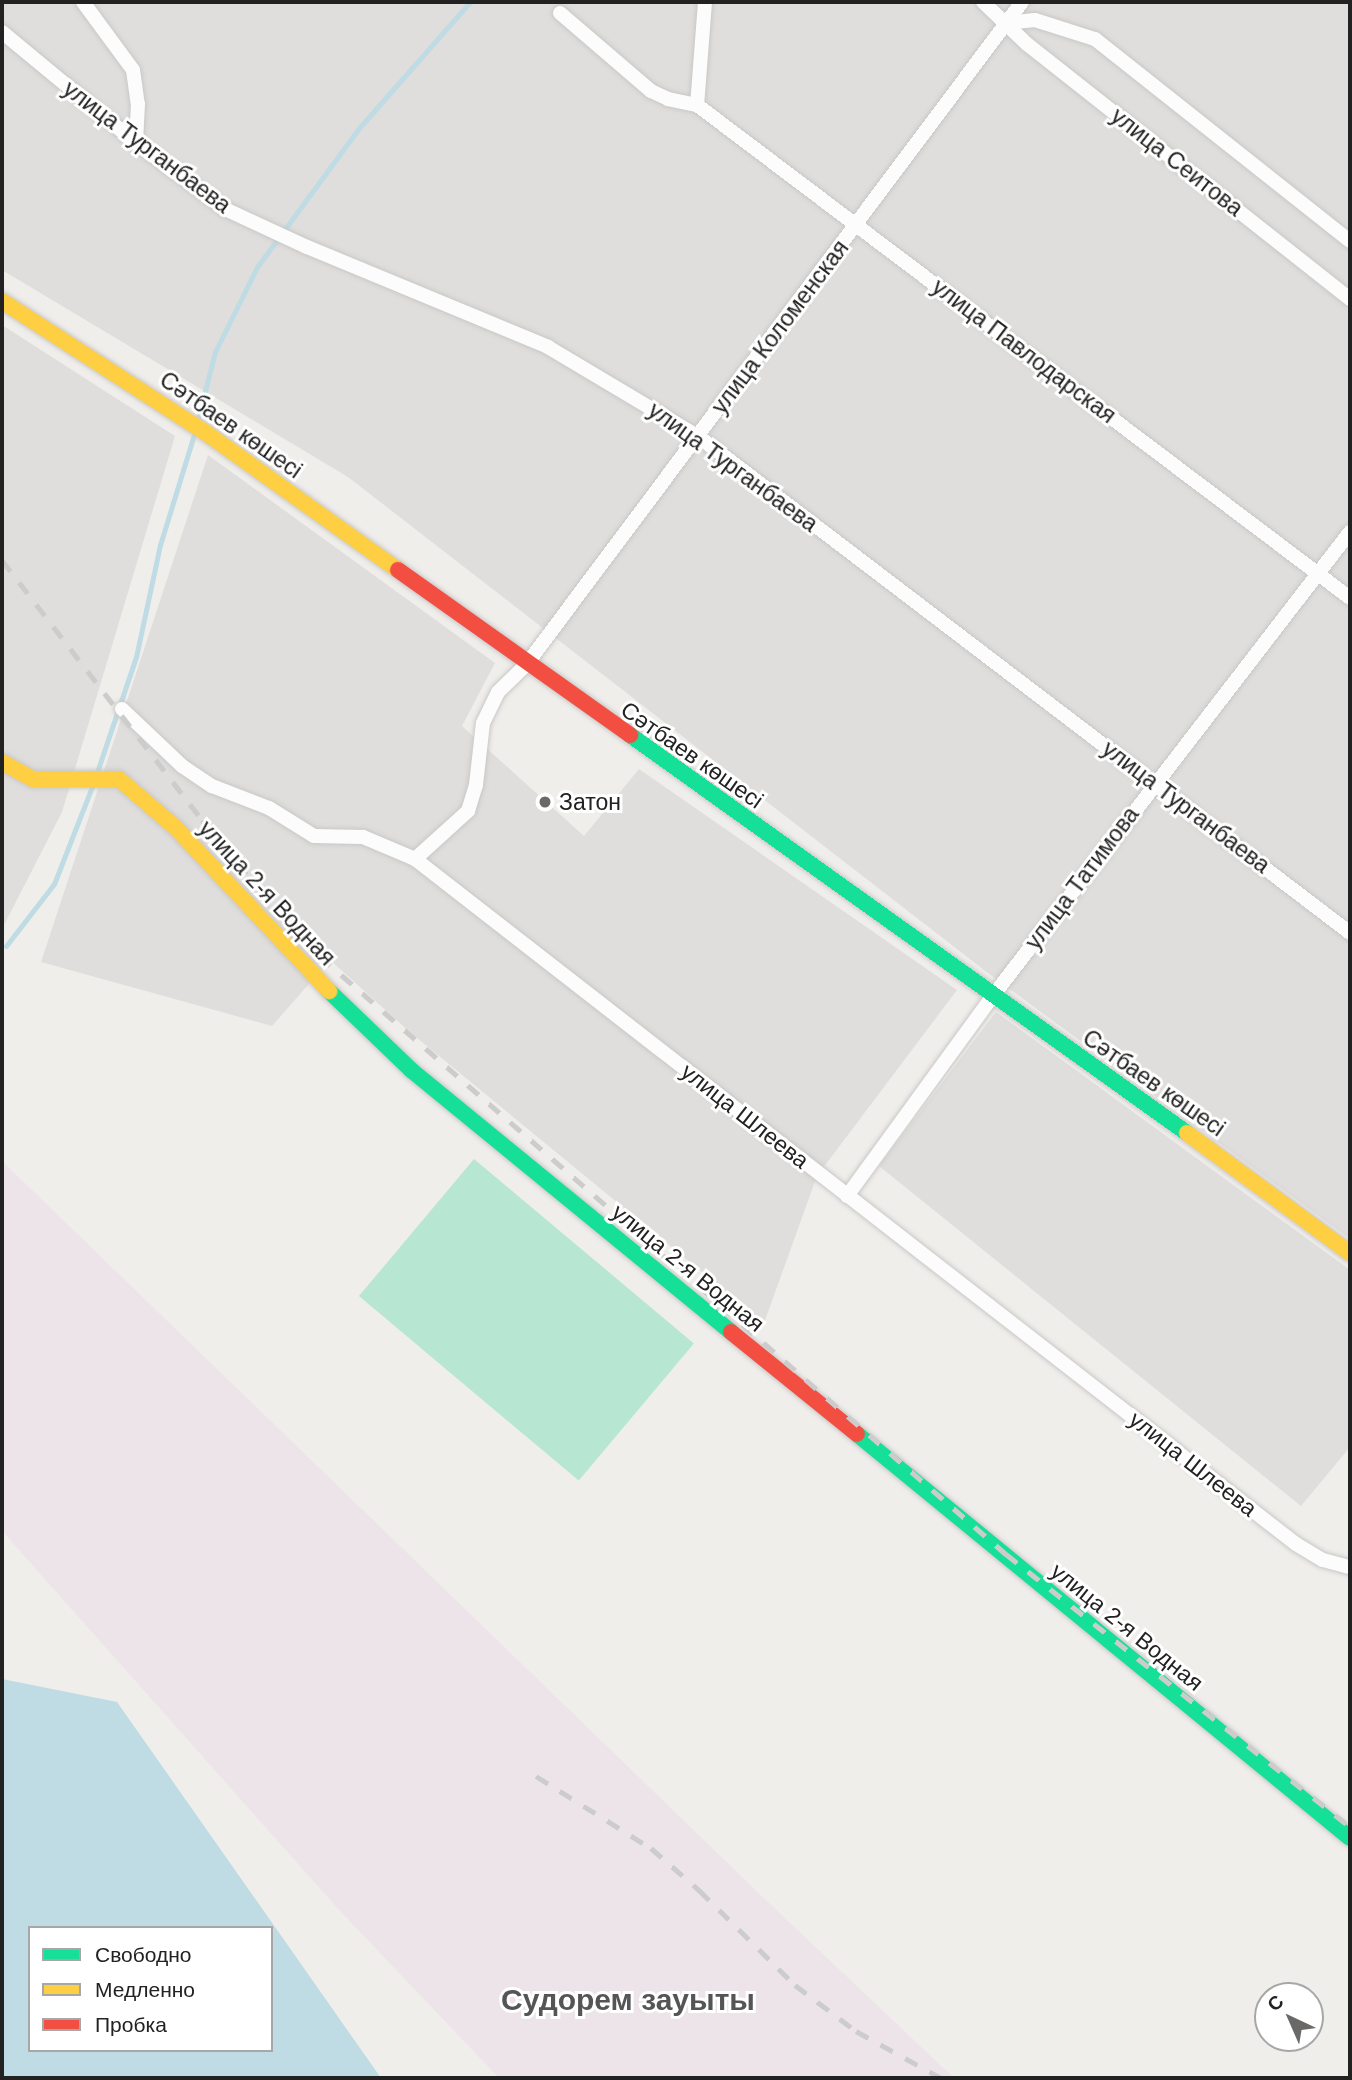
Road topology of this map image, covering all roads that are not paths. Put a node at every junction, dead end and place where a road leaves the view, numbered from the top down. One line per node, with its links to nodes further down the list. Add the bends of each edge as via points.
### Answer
1 (83, 2): 9 (street, via 133,70 138,104)
2 (705, 2): 8 (street)
3 (983, 2): 6 (street, улица Сеитова)
4 (1022, 2): 6 (street, улица Коломенская)
5 (560, 13): 8 (street, улица Павлодарская, via 652,91)
6 (1006, 23): 10 (street, улица Коломенская); 11 (street, улица Сеитова, via 1035,19 1095,39); 12 (street, улица Сеитова)
7 (2, 32): 9 (street, улица Турганбаева)
8 (697, 105): 10 (street, улица Павлодарская)
9 (136, 143): 14 (street, улица Турганбаева, via 249,222 548,347)
10 (856, 224): 14 (street, улица Коломенская); 16 (street, улица Павлодарская)
11 (1350, 241)
12 (1350, 299)
13 (2, 301): 18 (street, Сәтбаев көшесі, via 206,433)
14 (699, 437): 18 (street, улица Коломенская); 21 (street, улица Турганбаева)
15 (1350, 532): 16 (street, улица Татимова)
16 (1318, 573): 17 (street, улица Павлодарская); 21 (street, улица Татимова)
17 (1350, 598)
18 (526, 665): 22 (street, улица Коломенская, via 498,692 487,711 468,811); 24 (street, Сәтбаев көшесі)
19 (122, 709): 22 (street, улица Шлеева, via 182,766 212,786 269,808 314,835 363,837)
20 (2, 762): 28 (street, улица 2-я Водная, via 33,779 119,779 176,828 319,982 411,1070)
21 (1154, 783): 23 (street, улица Турганбаева); 24 (street, улица Татимова)
22 (415, 859): 25 (street, улица Шлеева)
23 (1350, 933)
24 (992, 997): 25 (street, улица Татимова); 26 (street, Сәтбаев көшесі, via 1292,1208)
25 (848, 1196): 27 (street, улица Шлеева, via 1296,1544 1323,1560)
26 (1350, 1254)
27 (1350, 1567)
28 (1350, 1838)

